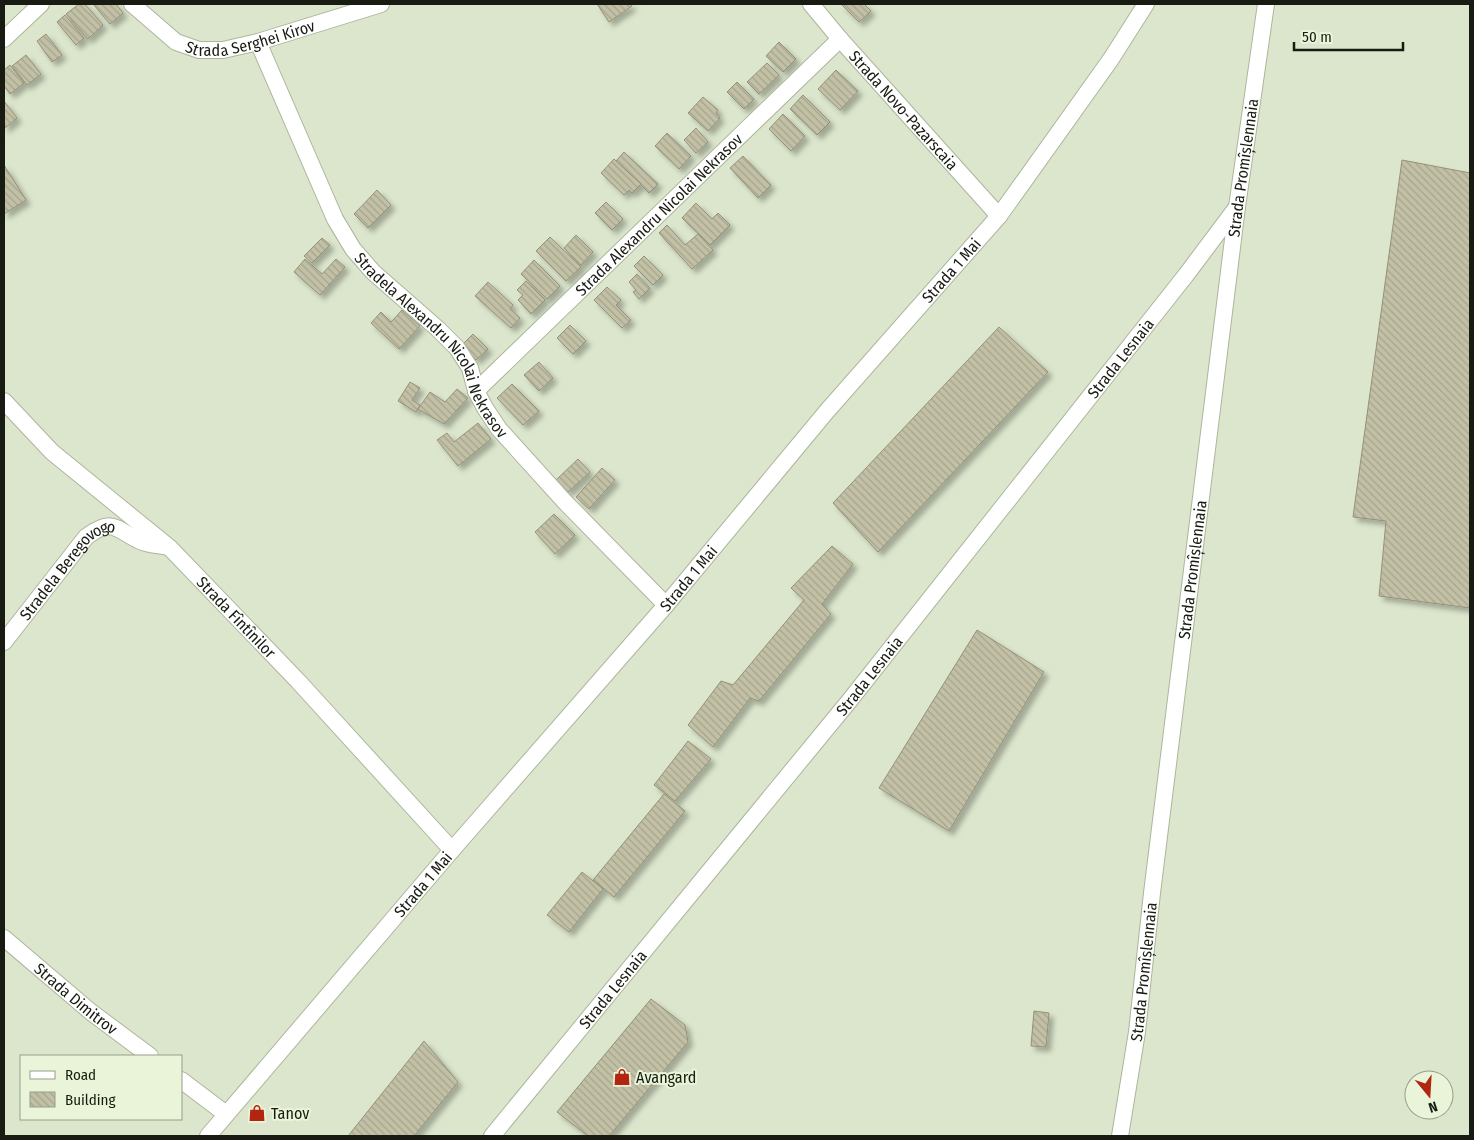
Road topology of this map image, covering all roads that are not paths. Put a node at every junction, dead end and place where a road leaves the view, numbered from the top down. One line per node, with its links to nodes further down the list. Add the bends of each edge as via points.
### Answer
1 (41, 4): 7 (street)
2 (132, 4): 9 (street, Strada Serghei Kirov, via 176,42 199,50 223,50)
3 (381, 4): 9 (street, Strada Serghei Kirov)
4 (811, 4): 8 (street, Strada Novo-Pazarscaia)
5 (1146, 4): 11 (street, Strada 1 Mai, via 1112,59)
6 (1266, 4): 10 (street, Strada Promîșlennaia)
7 (4, 39)
8 (840, 39): 11 (street, Strada Novo-Pazarscaia); 12 (street, Strada Alexandru Nicolai Nekrasov)
9 (258, 42): 12 (street, Stradela Alexandru Nicolai Nekrasov, via 335,219 353,248 373,272 457,348 470,368)
10 (1237, 207): 23 (street, Strada Lesnaia, via 850,700); 24 (street, Strada Promîșlennaia, via 1137,1032)
11 (999, 216): 15 (street, Strada 1 Mai, via 827,411)
12 (476, 391): 15 (street, Stradela Alexandru Nicolai Nekrasov, via 499,429)
13 (4, 401): 14 (street, Strada Fîntînilor, via 52,452)
14 (170, 548): 16 (street, Stradela Beregovogo, via 141,542 110,526 100,527 86,536); 17 (street, Strada Fîntînilor, via 298,681)
15 (666, 605): 17 (street, Strada 1 Mai)
16 (4, 642)
17 (452, 850): 21 (street, Strada 1 Mai)
18 (4, 938): 19 (street, Strada Dimitrov, via 91,1012)
19 (149, 1055)
20 (182, 1081): 21 (street)
21 (226, 1114): 22 (street, Strada 1 Mai)
22 (208, 1136)
23 (492, 1136)
24 (1120, 1136)

